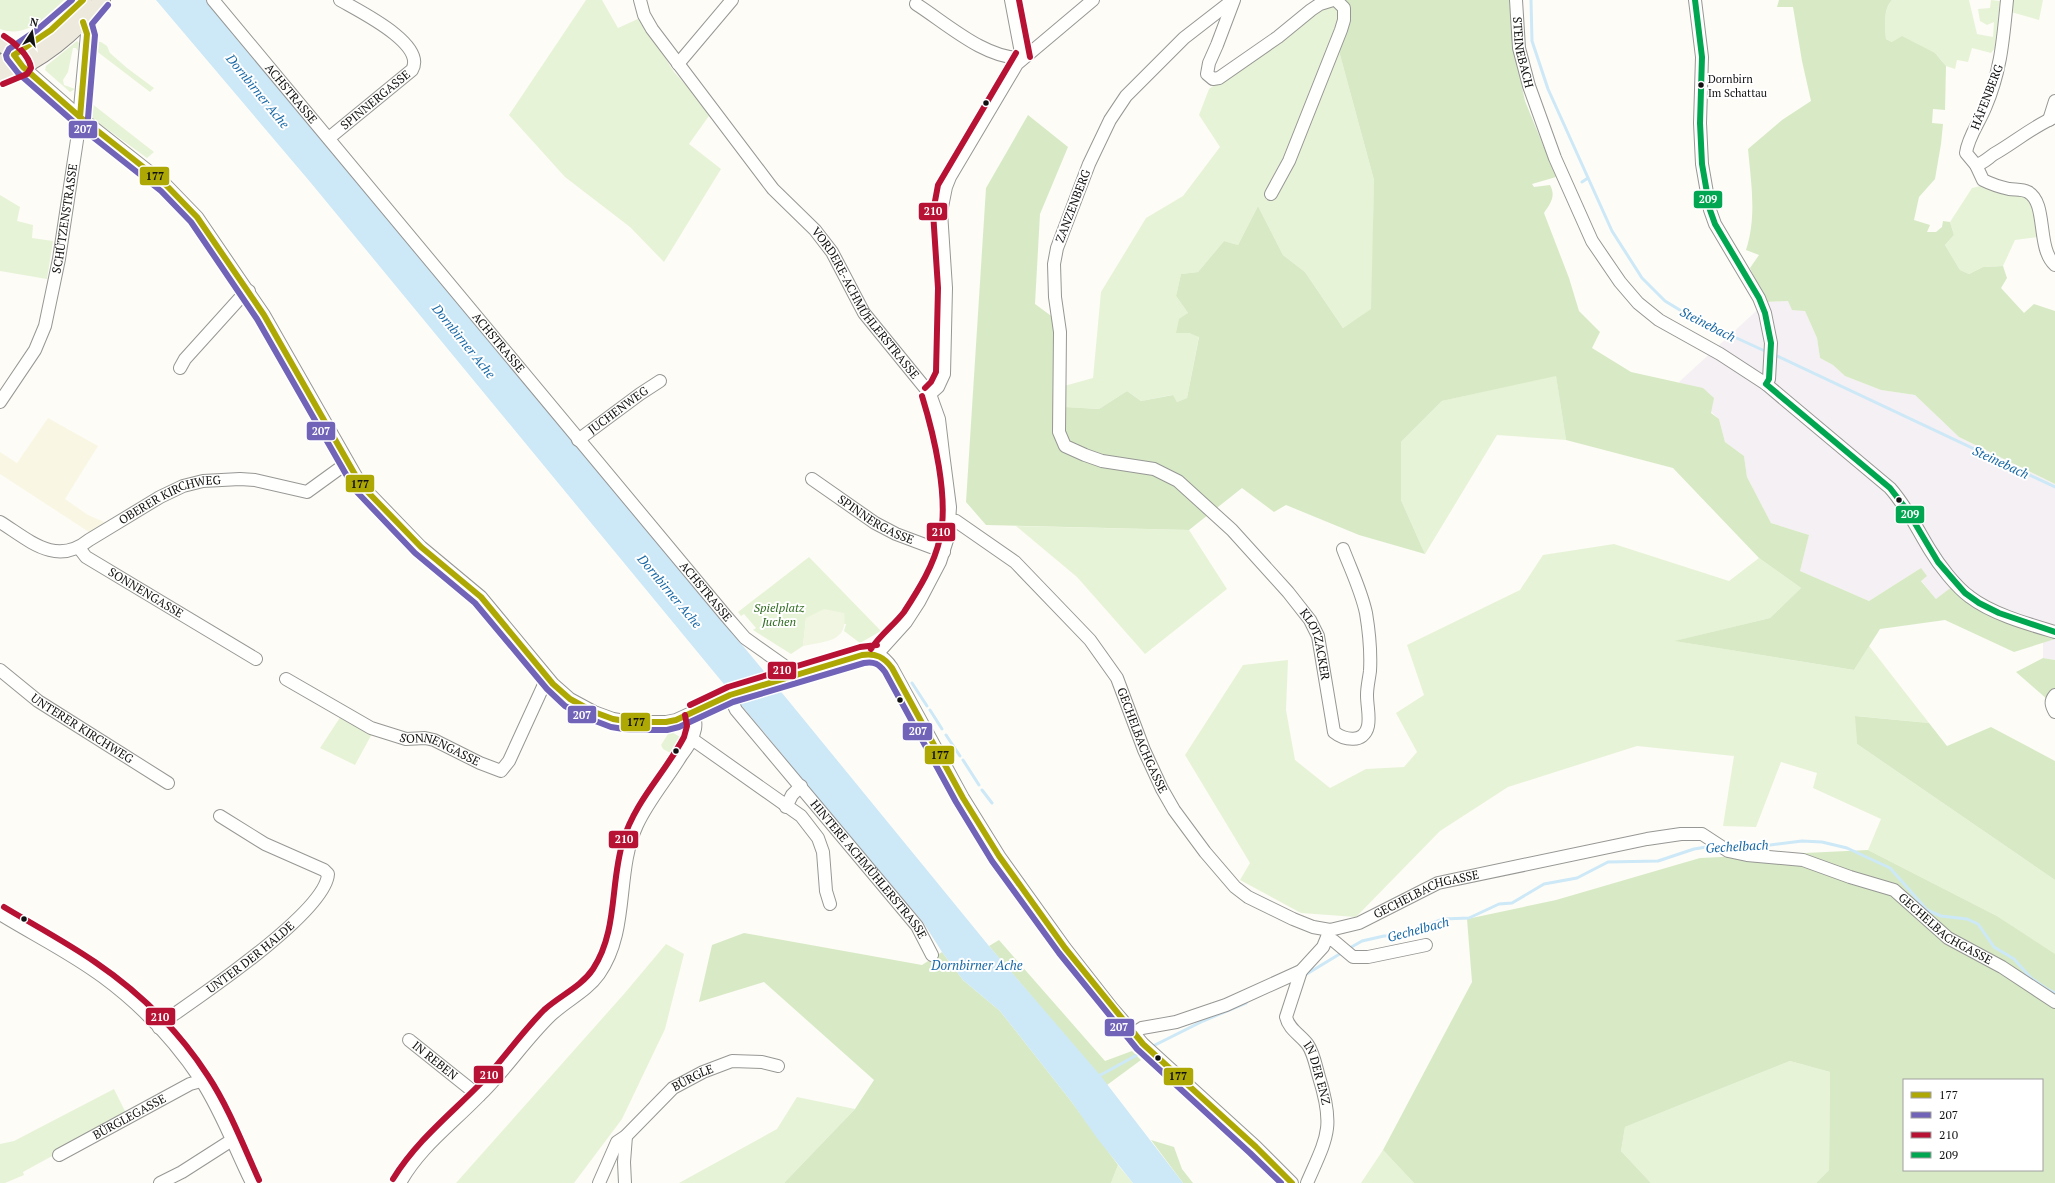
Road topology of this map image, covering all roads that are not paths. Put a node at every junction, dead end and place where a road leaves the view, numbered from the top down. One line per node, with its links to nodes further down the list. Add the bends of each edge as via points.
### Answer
1 (83, 0): 19 (main road, via 56,27)
2 (102, 0): 15 (main road)
3 (213, 0): 23 (street, ACHSTRASSE)
4 (340, 0): 23 (street, SPINNERGASSE, via 407,43 414,56 415,65)
5 (640, 0): 18 (street, VORDERE-ACHMÜHLERSTRASSE, via 644,15 652,29)
6 (732, 0): 18 (street)
7 (1011, 0): 17 (street)
8 (1093, 0): 17 (street)
9 (1233, 0): 10 (street, ZANZENBERG, via 1208,63 1207,74 1213,79 1219,78 1278,37 1320,4); 34 (street, ZANZENBERG, via 1184,38 1126,96 1110,120 1092,156 1057,248 1054,264 1060,332 1059,432 1065,446)
10 (1334, 0): 25 (street, ZANZENBERG, via 1344,8 1341,30 1289,161)
11 (1516, 0): 30 (street, STEINEBACH, via 1519,48 1529,86 1555,158 1592,241 1638,303 1659,320 1720,354)
12 (1695, 0): 30 (street, via 1702,57 1702,164 1710,210 1715,224 1759,298 1770,333 1771,363)
13 (2007, 0): 24 (street, HÄFENBERG, via 2001,61 1985,108 1967,146 1966,153)
14 (916, 4): 17 (street, via 956,32 999,55)
15 (83, 22): 19 (main road, via 54,48); 21 (street, SCHÜTZENSTRASSE, via 87,34)
16 (0, 43): 19 (main road)
17 (1022, 58): 31 (street, via 946,187 941,212 946,288 944,374 938,387)
18 (678, 64): 31 (street, VORDERE-ACHMÜHLERSTRASSE, via 773,188 815,230 832,252 864,313)
19 (6, 65): 21 (street)
20 (2055, 101): 22 (street)
21 (80, 116): 27 (street, via 180,198 197,217); 32 (street, SCHÜTZENSTRASSE, via 59,259 45,326 35,350)
22 (2052, 119): 24 (street, via 2036,125 1983,164)
23 (330, 138): 33 (street, ACHSTRASSE)
24 (1976, 165): 26 (street, HÄFENBERG, via 1983,180 1995,186 2024,191 2035,198 2042,238 2047,253)
25 (1271, 194)
26 (2055, 265)
27 (249, 291): 28 (street, via 185,359); 35 (street, via 276,334)
28 (180, 368)
29 (660, 381): 33 (street, JUCHENWEG)
30 (1766, 384): 42 (street, STEINEBACH, via 1890,488 1902,501 1942,567 1970,597 2015,619)
31 (930, 394): 37 (street, VORDERE-ACHMÜHLERSTRASSE, via 939,419)
32 (0, 402)
33 (578, 440): 46 (street, ACHSTRASSE, via 745,638 783,665)
34 (1084, 456): 40 (street, KLOTZACKER, via 1154,469 1178,481 1232,530 1310,620 1318,636 1334,732 1351,739 1358,738 1368,728 1369,656 1361,593)
35 (347, 463): 39 (street, OBERER KIRCHWEG, via 307,492 240,479 204,481 183,486 160,497); 47 (street, via 362,485 420,547 481,597)
36 (812, 479): 41 (street, SPINNERGASSE, via 875,523 896,534)
37 (950, 520): 41 (street, VORDERE-ACHMÜHLERSTRASSE); 60 (street, GECHELBACHGASSE, via 956,521 1015,562 1090,640 1117,678 1144,750 1174,810 1235,887 1248,897)
38 (0, 522): 39 (street, OBERER KIRCHWEG, via 42,549 55,552)
39 (79, 548): 44 (street, SONNENGASSE, via 86,557)
40 (1343, 549)
41 (944, 552): 43 (street, VORDERE-ACHMÜHLERSTRASSE, via 906,622)
42 (2055, 632)
43 (878, 653): 46 (street, via 862,655); 66 (street, via 892,668 963,798 999,856 1065,948)
44 (256, 659)
45 (0, 670): 54 (street, UNTERER KIRCHWEG, via 38,701)
46 (790, 677): 50 (street)
47 (547, 678): 48 (street, SONNENGASSE, via 509,761 501,771 434,740 406,739 371,728); 51 (street, via 582,707 613,719 659,723 676,720)
48 (286, 679)
49 (2055, 695): 52 (street, via 2051,705)
50 (728, 696): 51 (street); 55 (street, HINTERE ACHMÜHLERSTRASSE, via 736,710)
51 (693, 712): 53 (street, via 695,725)
52 (2055, 712)
53 (692, 739): 56 (street, HINTERE ACHMÜHLERSTRASSE); 70 (street, via 637,825 628,857 617,934 600,973 526,1040)
54 (168, 783)
55 (801, 786): 56 (street, via 792,795); 62 (street, HINTERE ACHMÜHLERSTRASSE, via 917,926)
56 (786, 807): 58 (street, HINTERE ACHMÜHLERSTRASSE, via 801,816 818,838 823,852 826,891)
57 (220, 816): 65 (street, UNTER DER HALDE, via 265,844 324,870 328,874 328,880 310,906 294,922)
58 (830, 904)
59 (0, 914): 65 (street, via 103,977 127,996)
60 (1329, 934): 61 (street, via 1353,957 1368,957); 63 (street, IN DER ENZ, via 1323,947); 64 (street, GECHELBACHGASSE, via 1359,923 1429,887 1448,881 1671,835 1702,834 1728,851 1803,860 1894,890 1948,938)
61 (1426, 944)
62 (932, 955)
63 (1300, 976): 66 (street, IN DER ENZ, via 1226,1005 1176,1022 1142,1028); 80 (street, IN DER ENZ, via 1287,1009 1287,1023 1308,1046 1323,1089 1328,1114 1328,1131)
64 (2055, 1002)
65 (159, 1028): 69 (street)
66 (1134, 1033): 79 (street, via 1153,1054)
67 (409, 1040): 70 (street, IN REBEN)
68 (778, 1066): 71 (street, BÜRGLE, via 732,1060 703,1072 673,1088)
69 (201, 1081): 72 (street); 73 (street, BÜRGLEGASSE, via 190,1084)
70 (479, 1096): 76 (street, via 423,1150)
71 (626, 1136): 77 (street, BÜRGLE, via 617,1142); 78 (street)
72 (232, 1140): 74 (street); 75 (street)
73 (59, 1155)
74 (160, 1183)
75 (252, 1183)
76 (400, 1183)
77 (599, 1183)
78 (625, 1183)
79 (1292, 1183)
80 (1307, 1183)

